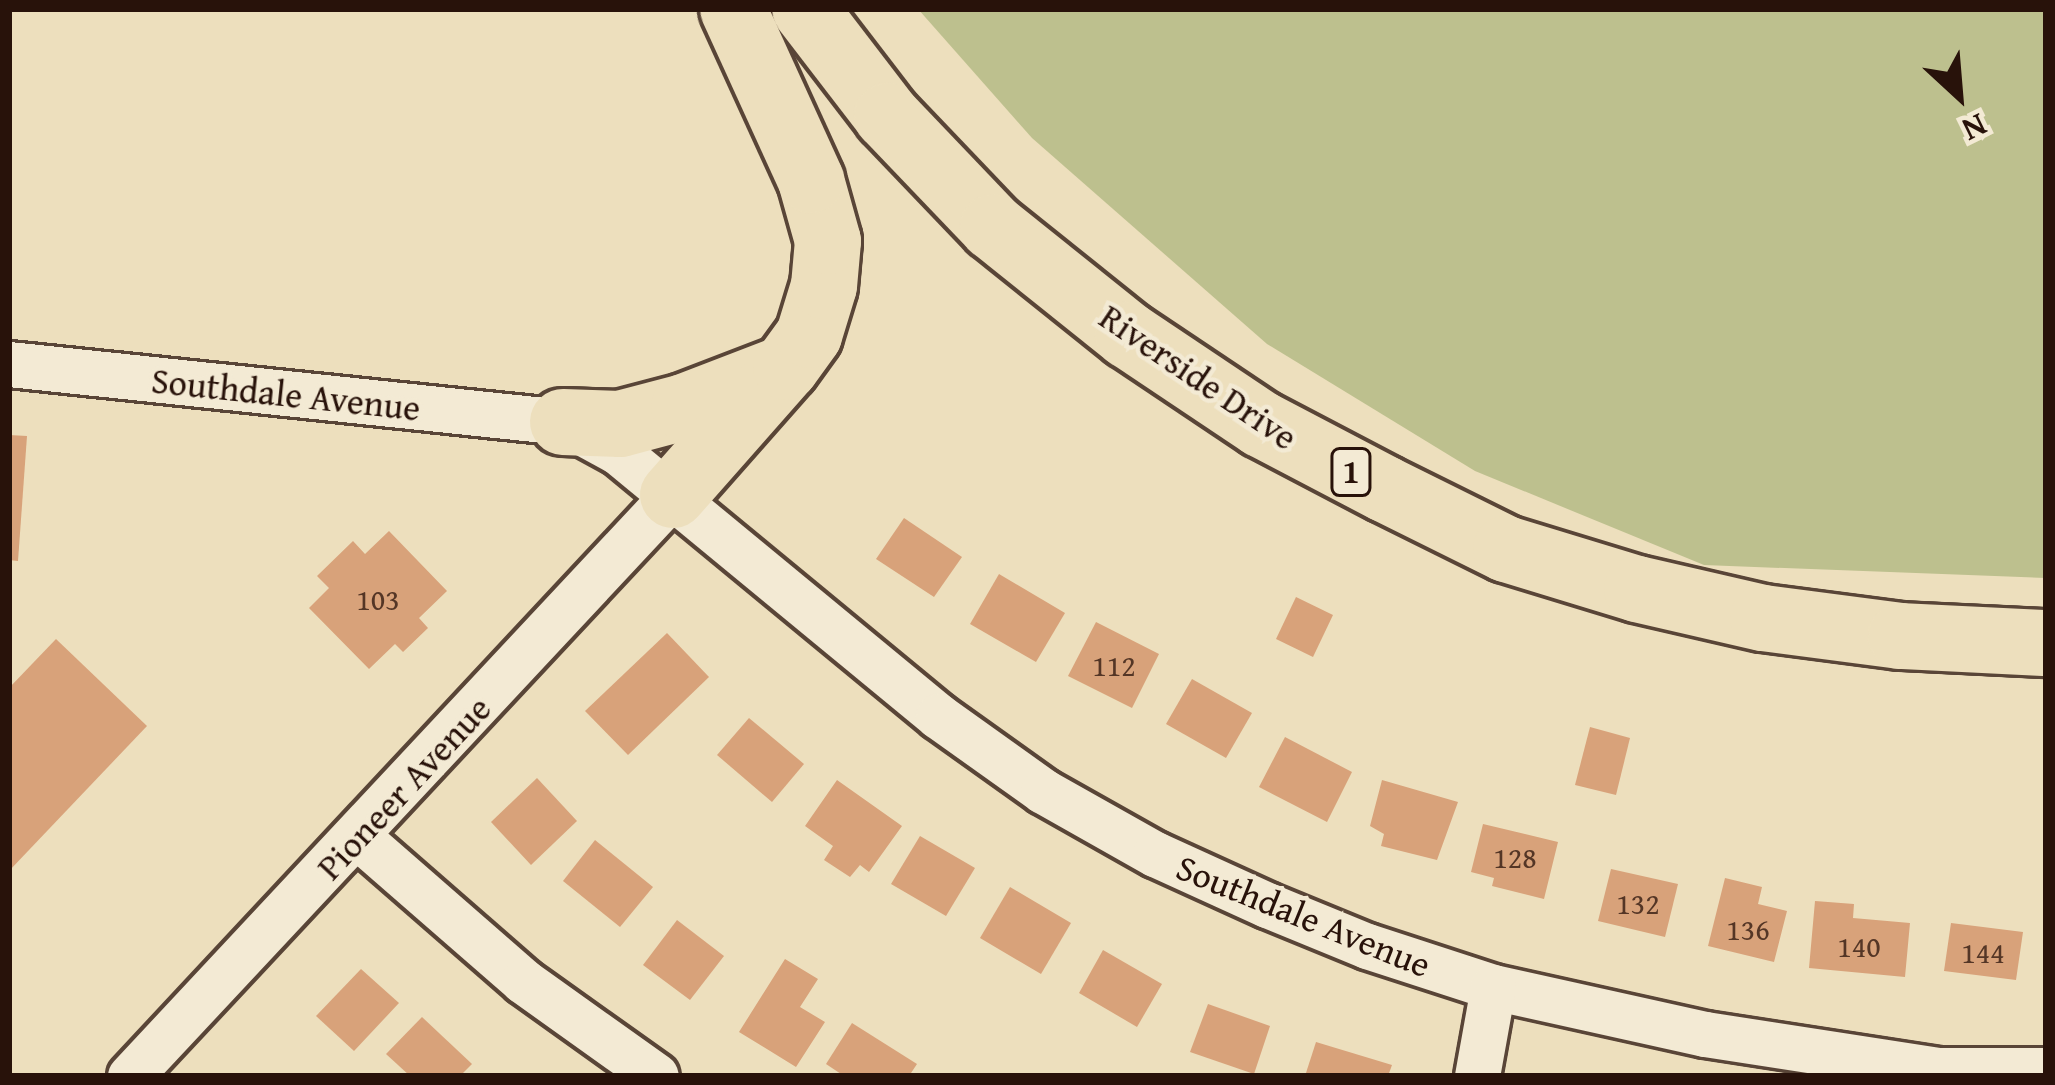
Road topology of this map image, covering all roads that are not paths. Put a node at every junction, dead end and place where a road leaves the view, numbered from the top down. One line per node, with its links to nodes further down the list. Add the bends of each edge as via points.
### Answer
1 (733, 9): 4 (highway, via 811,180 828,241 809,335)
2 (805, 9): 7 (highway, Riverside Drive / 1, via 887,116 993,227 1261,424 1385,489 1506,549 1721,609 1901,636)
3 (9, 364): 5 (street, Southdale Avenue)
4 (787, 367): 5 (highway, via 620,424); 6 (highway)
5 (562, 422): 6 (street, Southdale Avenue)
6 (673, 495): 8 (street, Pioneer Avenue); 9 (street, Southdale Avenue, via 849,644 1043,791 1267,905)
7 (2046, 643)
8 (357, 836): 11 (street, Pioneer Avenue); 12 (street, via 523,981)
9 (1493, 987): 10 (street, Southdale Avenue, via 1705,1034 1915,1066); 13 (street)
10 (2046, 1070)
11 (130, 1076)
12 (656, 1076)
13 (1477, 1076)

